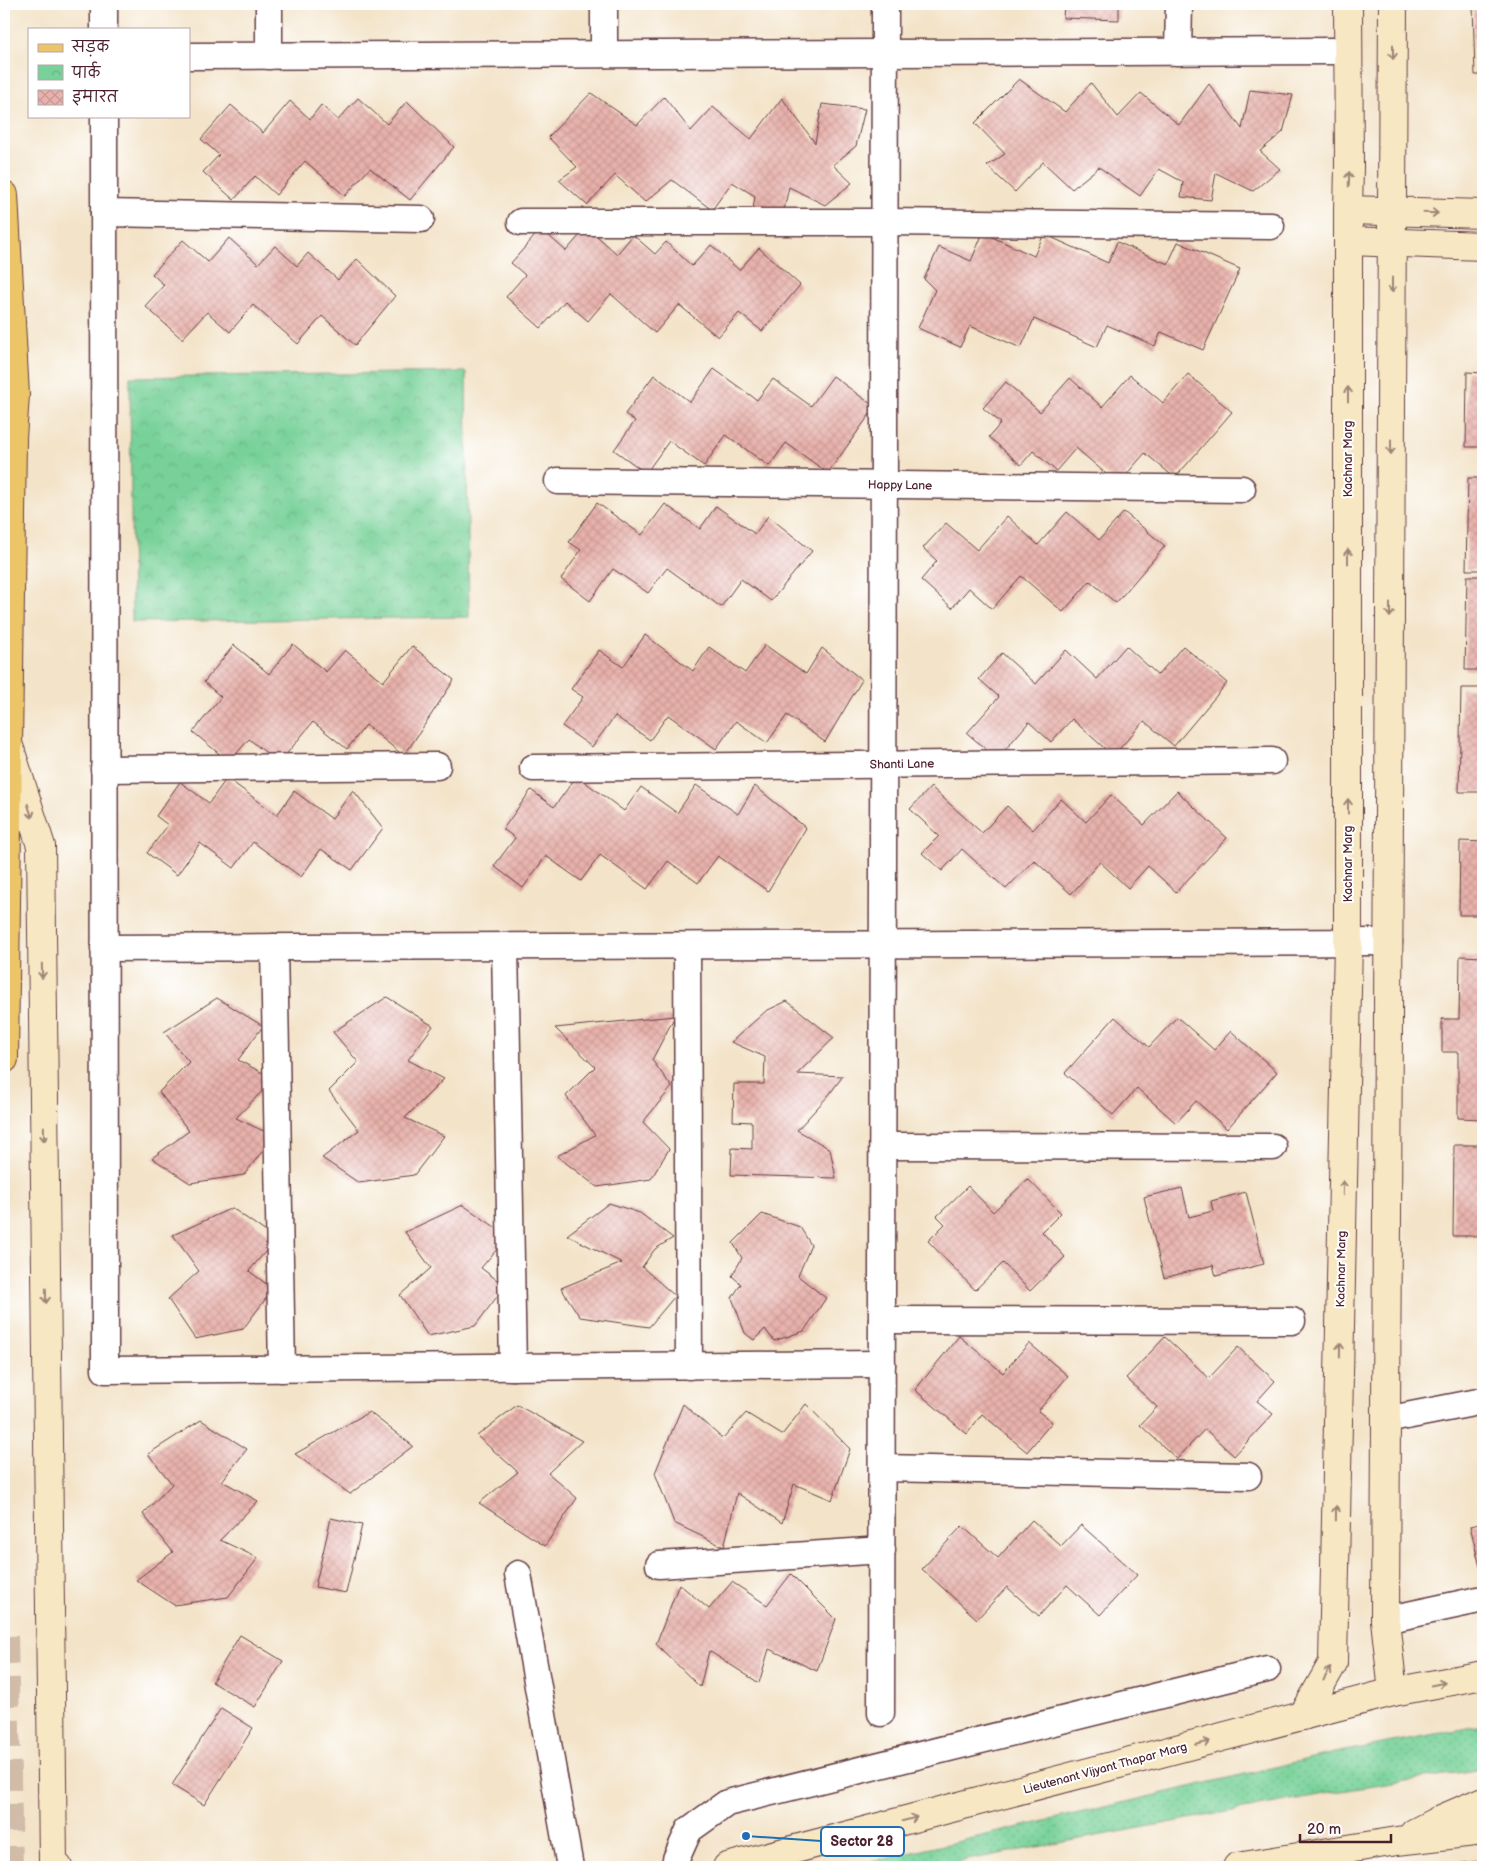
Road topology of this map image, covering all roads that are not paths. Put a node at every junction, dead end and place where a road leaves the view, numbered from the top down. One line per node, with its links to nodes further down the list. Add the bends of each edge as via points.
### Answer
1 (104, 4): 8 (street)
2 (269, 4): 14 (street)
3 (604, 4): 12 (street)
4 (885, 4): 11 (street)
5 (1178, 4): 10 (street)
6 (1348, 4): 9 (street, Kachnar Marg)
7 (1393, 4): 18 (street, one-way to 18)
8 (104, 28)
9 (1348, 51): 10 (street); 17 (street, Kachnar Marg, one-way to 9)
10 (1178, 52): 11 (street)
11 (885, 53): 12 (street); 23 (street)
12 (604, 54): 14 (street)
13 (190, 56): 14 (street)
14 (270, 56)
15 (104, 118): 19 (street)
16 (4, 195): 31 (main road, via 14,395)
17 (1348, 210): 18 (street); 25 (street, Kachnar Marg)
18 (1392, 212): 20 (street, one-way to 20); 26 (street)
19 (104, 213): 21 (street); 35 (street)
20 (1483, 214)
21 (422, 219)
22 (521, 222): 23 (street)
23 (885, 222): 24 (street); 29 (street)
24 (1271, 226)
25 (1348, 241): 26 (street); 37 (street, Kachnar Marg, one-way to 25)
26 (1392, 241): 27 (street); 38 (street, one-way to 38)
27 (1483, 246)
28 (558, 481): 29 (street, Happy Lane)
29 (884, 484): 30 (street, Happy Lane); 33 (street)
30 (1242, 489)
31 (9, 748): 44 (main road); 70 (street, one-way to 70, via 41,846)
32 (1272, 761): 33 (street, Shanti Lane)
33 (884, 765): 36 (street, Shanti Lane); 39 (street)
34 (438, 766): 35 (street)
35 (104, 768): 43 (street)
36 (532, 768)
37 (1348, 942): 38 (street); 39 (street); 66 (street, Kachnar Marg, one-way to 37, via 1333,1663)
38 (1389, 942): 54 (street)
39 (883, 945): 41 (street); 45 (street)
40 (505, 946): 41 (street); 42 (street); 51 (street)
41 (687, 946): 50 (street)
42 (274, 947): 43 (street); 52 (street)
43 (104, 948): 52 (street, via 105,1370)
44 (4, 1059)
45 (883, 1146): 46 (street); 47 (street)
46 (1273, 1147)
47 (882, 1320): 48 (street); 49 (street)
48 (1292, 1322)
49 (882, 1364): 50 (street); 55 (street)
50 (689, 1366): 51 (street)
51 (513, 1367): 52 (street)
52 (282, 1369)
53 (1483, 1401): 54 (street)
54 (1386, 1420): 61 (street)
55 (882, 1468): 56 (street); 57 (street)
56 (1248, 1476)
57 (882, 1550): 58 (street); 65 (street)
58 (659, 1565)
59 (518, 1574): 71 (street)
60 (1483, 1600): 61 (street)
61 (1385, 1620): 64 (street)
62 (1267, 1669): 72 (street, via 727,1803 689,1830)
63 (1483, 1675): 64 (street, Lieutenant Vijyant Thapar Marg, one-way to 63)
64 (1393, 1692): 66 (street, Lieutenant Vijyant Thapar Marg)
65 (881, 1713)
66 (1303, 1716): 73 (street, Lieutenant Vijyant Thapar Marg, one-way to 66)
67 (1483, 1801): 69 (street)
68 (1483, 1831): 69 (street)
69 (1397, 1841): 74 (street)
70 (54, 1866)
71 (570, 1867)
72 (675, 1867)
73 (727, 1867)
74 (1237, 1867)

